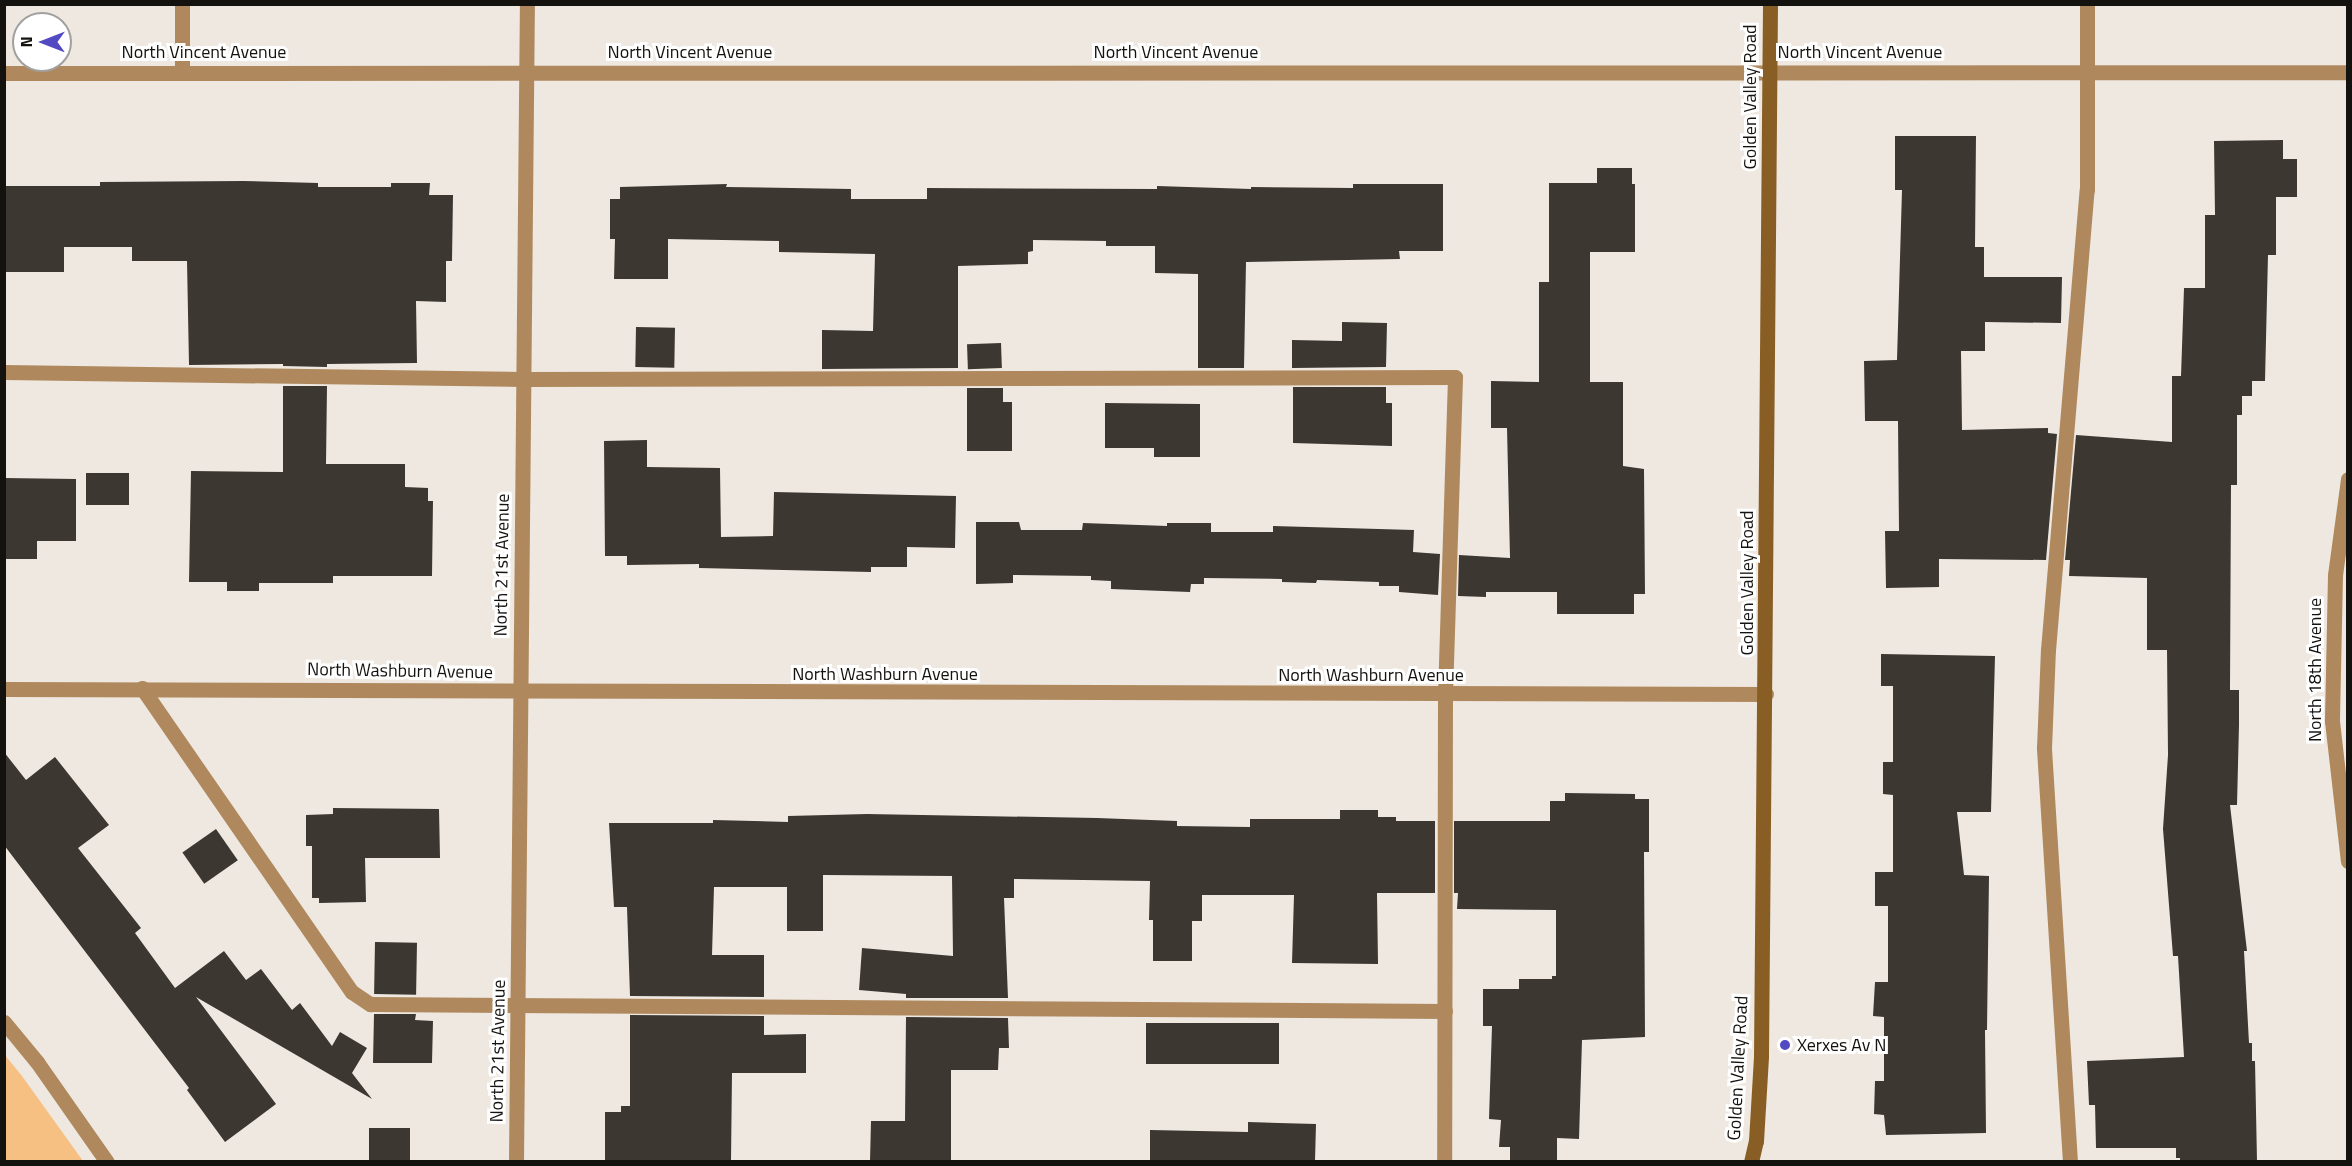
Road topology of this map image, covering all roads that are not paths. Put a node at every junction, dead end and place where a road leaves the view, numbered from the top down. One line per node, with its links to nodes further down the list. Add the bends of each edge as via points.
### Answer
1 (182, 4): 5 (street)
2 (527, 4): 7 (street, North 21st Avenue)
3 (1770, 4): 6 (street, Golden Valley Road)
4 (2087, 4): 10 (street)
5 (182, 71): 7 (street, North Vincent Avenue); 9 (street, North Vincent Avenue)
6 (1769, 71): 7 (street, North Vincent Avenue); 10 (street, North Vincent Avenue); 17 (street, Golden Valley Road)
7 (526, 72): 12 (street, North 21st Avenue)
8 (2348, 72): 10 (street, North Vincent Avenue)
9 (4, 73)
10 (2086, 73): 27 (street, via 2087,190 2048,650 2044,748)
11 (4, 372): 12 (street)
12 (523, 380): 16 (street, North 21st Avenue); 18 (street, via 1455,377)
13 (2348, 479): 19 (street, North 18th Avenue, via 2335,575 2332,721)
14 (142, 688): 15 (street, North Washburn Avenue); 16 (street, North Washburn Avenue); 20 (street, via 352,992 370,1004)
15 (4, 689)
16 (520, 692): 18 (street, North Washburn Avenue); 20 (street, North 21st Avenue)
17 (1766, 694): 18 (street, North Washburn Avenue); 26 (street, Golden Valley Road, via 1761,1056 1756,1141)
18 (1446, 695): 21 (street)
19 (2348, 861)
20 (518, 1007): 21 (street); 24 (street, North 21st Avenue)
21 (1446, 1011): 25 (street)
22 (4, 1022): 23 (street)
23 (107, 1161)
24 (516, 1161)
25 (1444, 1161)
26 (1751, 1161)
27 (2070, 1161)

